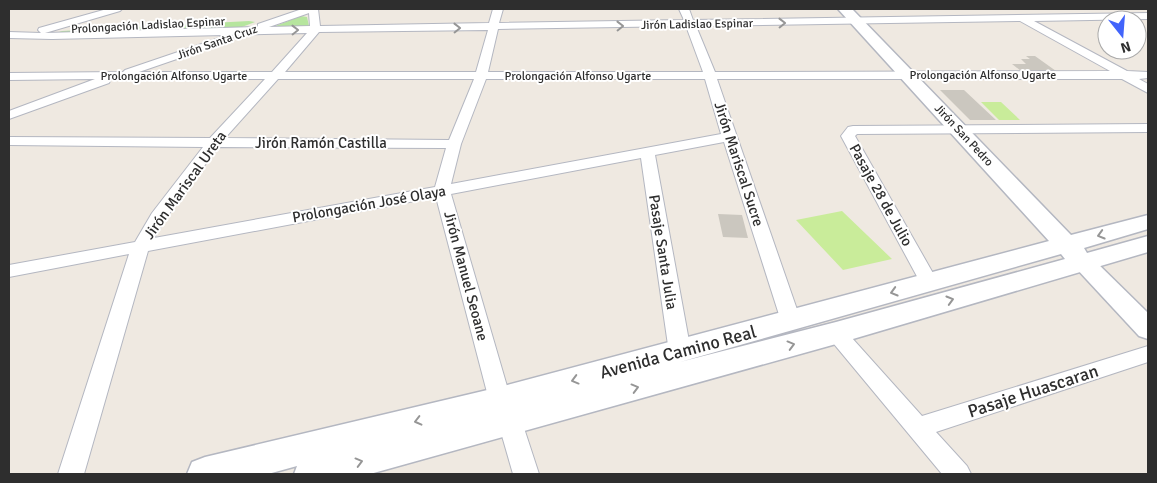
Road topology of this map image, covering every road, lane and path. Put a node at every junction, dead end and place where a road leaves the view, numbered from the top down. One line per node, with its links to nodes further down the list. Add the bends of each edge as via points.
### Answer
1 (117, 9): 15 (street)
2 (312, 9): 8 (street, Jirón Santa Cruz); 14 (street)
3 (498, 9): 13 (street, Jirón Manuel Seoane)
4 (684, 9): 12 (street, Jirón Mariscal Sucre)
5 (1009, 9): 10 (street)
6 (851, 15): 10 (street, Jirón Ladislao Espinar); 12 (street, Jirón Ladislao Espinar, one-way to 6); 21 (main road, Jirón San Pedro)
7 (1148, 16): 10 (street, Jirón Ladislao Espinar)
8 (285, 18): 9 (street); 16 (street, Jirón Santa Cruz)
9 (257, 19)
10 (1024, 19): 22 (street)
11 (238, 20): 15 (street, Prolongación Ladislao Espinar)
12 (690, 25): 13 (street, Jirón Ladislao Espinar, one-way to 12); 20 (street, Jirón Mariscal Sucre)
13 (492, 28): 14 (street, Jirón Ladislao Espinar, one-way to 13); 27 (street, Jirón Manuel Seoane)
14 (315, 30): 16 (street, Jirón Ladislao Espinar, one-way to 14); 26 (street, Jirón Mariscal Ureta)
15 (41, 31): 18 (street)
16 (246, 32): 18 (street, Prolongación Ladislao Espinar); 25 (street, Jirón Santa Cruz)
17 (9, 35): 18 (street, Prolongación Ladislao Espinar)
18 (23, 36): 19 (street)
19 (9, 41)
20 (710, 75): 21 (street, Prolongación Alfonso Ugarte); 27 (street, Prolongación Alfonso Ugarte); 32 (street, Jirón Mariscal Sucre)
21 (908, 75): 22 (street, Prolongación Alfonso Ugarte); 31 (main road, Jirón San Pedro)
22 (1126, 75): 23 (street, Prolongación Alfonso Ugarte); 28 (street)
23 (1148, 75)
24 (9, 76): 25 (street, Prolongación Alfonso Ugarte)
25 (116, 76): 26 (street, Prolongación Alfonso Ugarte); 29 (street, Jirón Santa Cruz)
26 (275, 76): 27 (street, Prolongación Alfonso Ugarte); 34 (street, Jirón Mariscal Ureta)
27 (482, 77): 35 (street, Jirón Manuel Seoane)
28 (1148, 89)
29 (9, 115)
30 (1148, 128): 31 (street, Pasaje 28 de Julio)
31 (960, 130): 41 (main road, Jirón San Pedro); 43 (street, Pasaje 28 de Julio, via 853,130 848,136)
32 (729, 137): 36 (street, Prolongación José Olaya); 44 (street, Jirón Mariscal Sucre)
33 (9, 141): 34 (street, Jirón Ramón Castilla)
34 (214, 142): 35 (street, Jirón Ramón Castilla); 40 (street, Jirón Mariscal Ureta, via 158,217)
35 (454, 144): 37 (street, Jirón Manuel Seoane)
36 (647, 152): 37 (street, Prolongación José Olaya); 47 (street, Pasaje Santa Julia)
37 (442, 190): 40 (street, Prolongación José Olaya); 49 (street, Jirón Manuel Seoane)
38 (1148, 222): 41 (main road, Avenida Camino Real, one-way to 41)
39 (1148, 244): 41 (main road, Avenida Camino Real)
40 (141, 246): 42 (street, Prolongación José Olaya); 53 (street, Jirón Mariscal Ureta)
41 (1074, 254): 43 (main road, Avenida Camino Real); 45 (street); 46 (main road, Avenida Camino Real, one-way to 41)
42 (9, 271)
43 (929, 282): 44 (main road, Avenida Camino Real, one-way to 44)
44 (791, 321): 47 (main road, Avenida Camino Real)
45 (1148, 329)
46 (836, 333): 49 (main road, Avenida Camino Real, one-way to 46); 50 (street)
47 (680, 352): 49 (main road, Avenida Camino Real, one-way to 49)
48 (1148, 354): 50 (street, Pasaje Huascaran)
49 (505, 411): 51 (main road, Avenida Camino Real); 54 (street, Jirón Manuel Seoane)
50 (919, 427): 55 (street)
51 (303, 466): 52 (main road, Avenida Camino Real)
52 (226, 472)
53 (71, 474)
54 (526, 474)
55 (958, 474)

